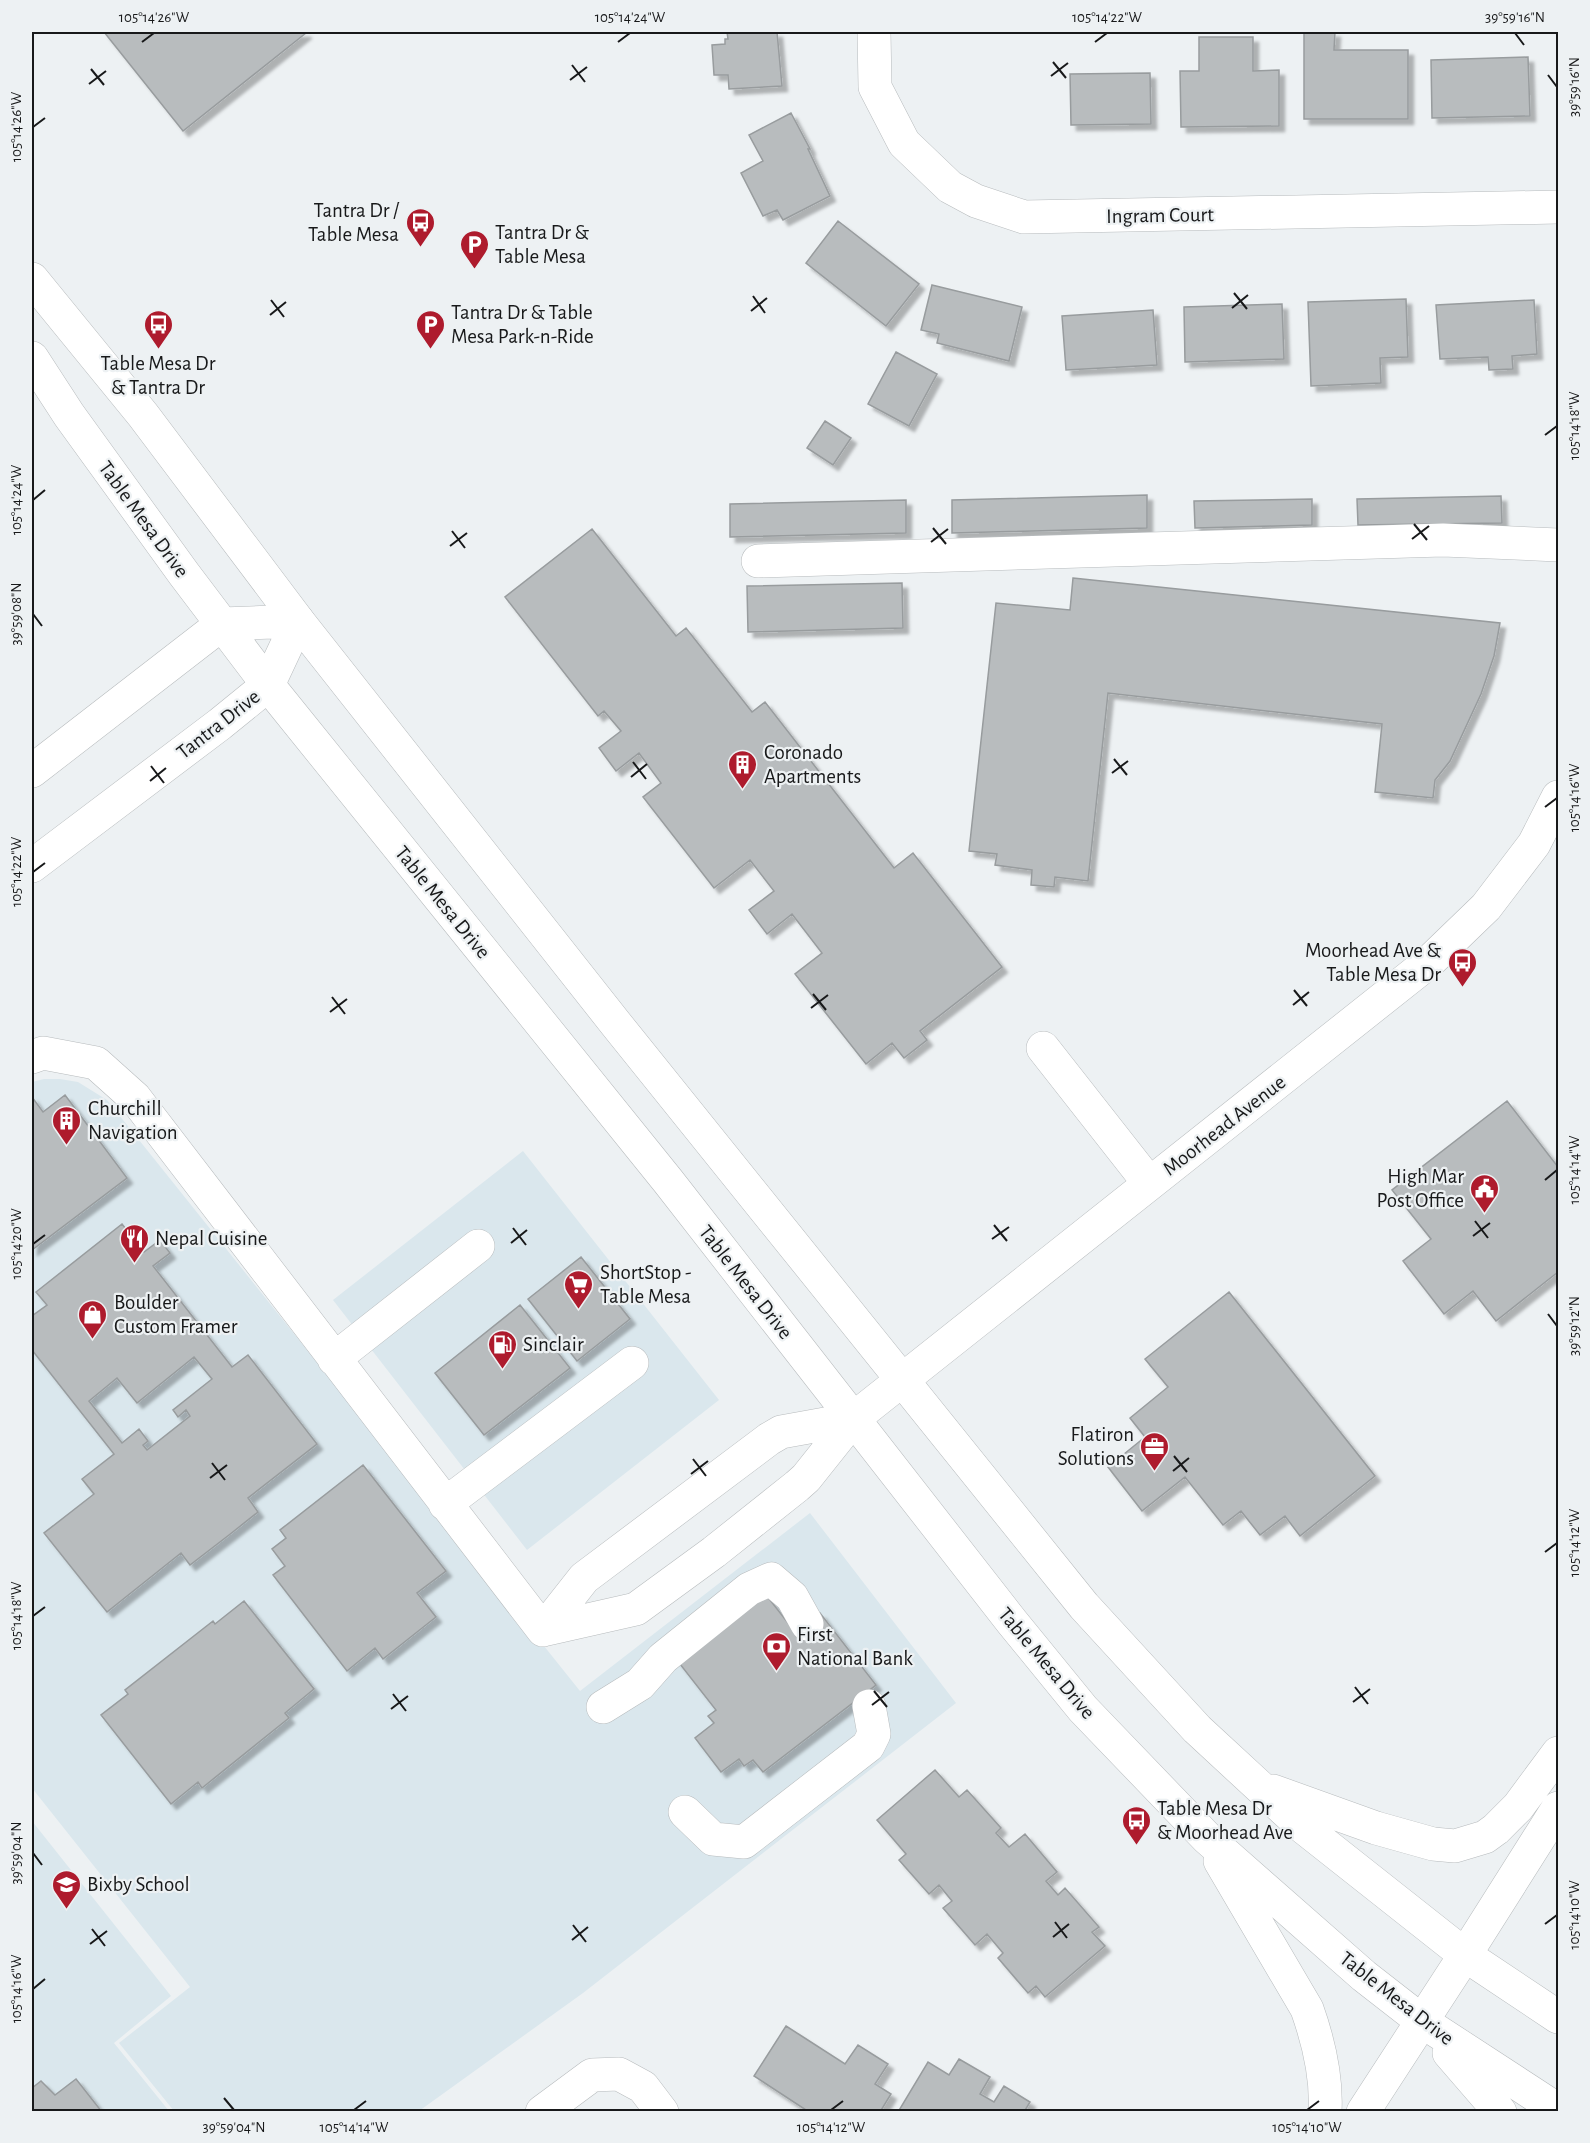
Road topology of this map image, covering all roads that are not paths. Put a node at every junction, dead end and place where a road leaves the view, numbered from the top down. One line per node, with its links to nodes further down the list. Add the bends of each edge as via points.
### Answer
1 (874, 32): 2 (main road, Ingram Court, via 876,87 904,143 950,187 976,201 1024,217)
2 (1558, 207)
3 (32, 279): 7 (main road, via 143,415)
4 (32, 358): 8 (main road, Table Mesa Drive, via 69,415)
5 (1558, 545): 6 (main road, via 1443,540)
6 (758, 561)
7 (298, 621): 8 (main road); 9 (main road, Tantra Drive); 19 (main road)
8 (222, 624): 9 (main road, Table Mesa Drive); 10 (main road)
9 (268, 685): 12 (main road, Tantra Drive); 20 (main road, Table Mesa Drive, via 668,1181)
10 (32, 771)
11 (1558, 797): 15 (main road, Moorhead Avenue, via 1534,844 1486,907 1429,962)
12 (32, 866)
13 (1043, 1048): 15 (main road)
14 (32, 1056): 17 (main road, via 43,1053 96,1063 135,1098)
15 (1149, 1183): 19 (main road, Moorhead Avenue)
16 (478, 1246): 17 (main road)
17 (334, 1359): 21 (main road)
18 (632, 1363): 21 (main road)
19 (903, 1380): 20 (main road, Moorhead Avenue); 27 (main road, via 1084,1606 1197,1729)
20 (853, 1419): 23 (main road, via 781,1432 769,1439 584,1578); 23 (main road, via 806,1478 636,1609); 30 (main road, Table Mesa Drive, via 1083,1709)
21 (445, 1504): 23 (main road)
22 (807, 1624): 25 (main road, via 792,1597 771,1579 749,1589 663,1658 640,1684)
23 (543, 1630)
24 (869, 1706): 29 (main road, via 874,1734 868,1746 744,1842 713,1839)
25 (603, 1707)
26 (1558, 1753): 27 (main road, via 1518,1807 1496,1829 1485,1837 1455,1846 1376,1828)
27 (1259, 1786): 31 (main road, via 1303,1827)
28 (1558, 1808): 31 (main road)
29 (686, 1812)
30 (1207, 1838): 33 (main road, Table Mesa Drive, via 1364,1976); 37 (main road, via 1307,2009 1321,2063)
31 (1465, 1955): 32 (main road); 33 (main road)
32 (1558, 2016)
33 (1423, 2022): 34 (main road, Table Mesa Drive); 38 (main road); 39 (main road)
34 (1558, 2110)
35 (542, 2112): 36 (main road, via 592,2075 619,2074 644,2086)
36 (662, 2112)
37 (1325, 2112)
38 (1363, 2112)
39 (1500, 2112)

